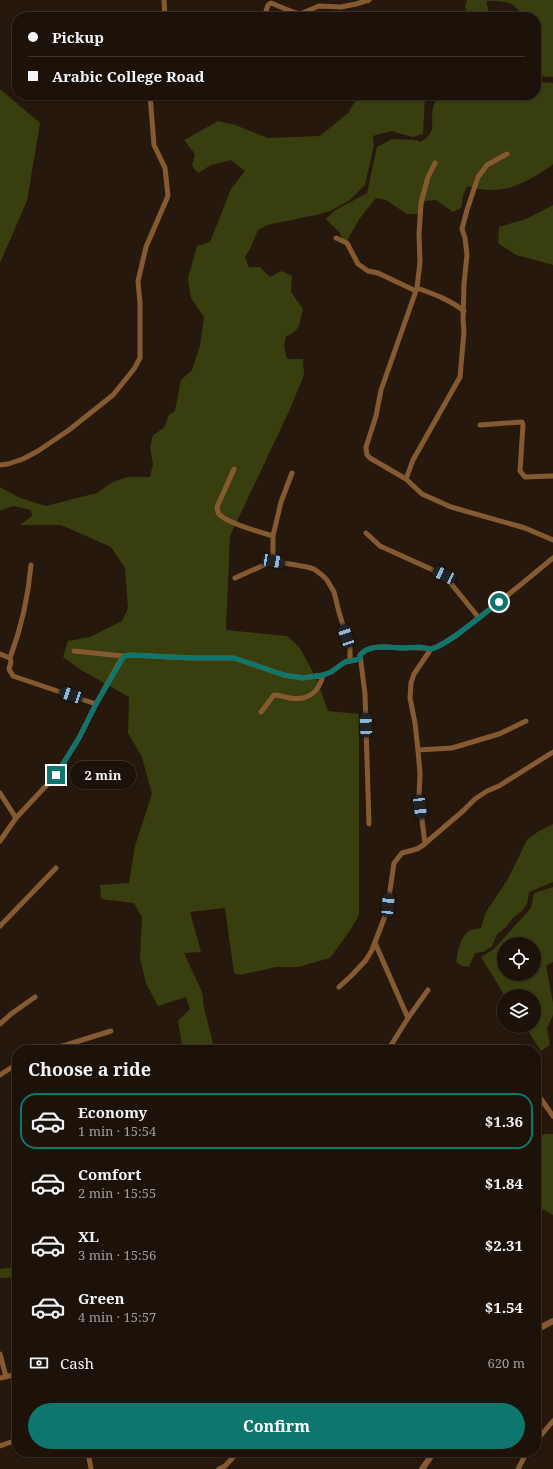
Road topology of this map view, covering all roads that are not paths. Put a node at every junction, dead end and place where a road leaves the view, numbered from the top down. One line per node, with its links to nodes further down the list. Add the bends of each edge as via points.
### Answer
1 (164, 0): 3 (street)
2 (369, 0): 6 (street, via 341,7 319,6)
3 (165, 12)
4 (266, 12): 5 (street, via 271,3)
5 (293, 12)
6 (305, 12)
7 (150, 100): 14 (street, via 154,145 165,168 168,196 146,247 138,281 140,358 113,395 69,430 33,454)
8 (507, 154): 12 (street, via 487,165 478,177 467,210 462,229 467,255)
9 (435, 163): 11 (street, via 421,203)
10 (336, 238): 11 (street, via 347,243 358,264 368,271)
11 (417, 290): 12 (street, via 436,295); 18 (street, via 381,390 366,447 370,458)
12 (464, 311): 18 (street, via 460,377 412,460)
13 (480, 425): 17 (street, via 522,422 522,475)
14 (0, 465)
15 (234, 469): 20 (street, via 217,507 218,513 227,520)
16 (292, 473): 20 (street, via 281,502)
17 (553, 476)
18 (406, 479): 21 (street, via 422,494 451,507 525,528)
19 (366, 533): 26 (street, via 380,546 444,575)
20 (273, 536): 23 (street)
21 (553, 540)
22 (553, 558): 26 (street)
23 (273, 561): 25 (street); 33 (street, via 314,569 327,580 334,592 350,648)
24 (31, 565): 31 (street, via 20,631)
25 (235, 578)
26 (479, 618): 27 (street, via 457,635)
27 (431, 649): 32 (street, via 386,646 362,652); 38 (street, via 411,683 410,698)
28 (74, 651): 30 (street)
29 (0, 654): 31 (street)
30 (124, 656): 34 (street, via 234,658 284,675 303,678); 35 (street)
31 (10, 658): 35 (street, via 8,669 13,676)
32 (360, 659): 33 (street); 42 (street, via 365,694)
33 (350, 660): 34 (street)
34 (323, 675): 36 (street, via 321,684 314,693 305,698 274,695)
35 (96, 704): 41 (street, via 56,775)
36 (261, 712)
37 (526, 721): 38 (street, via 499,734 452,748)
38 (418, 750): 44 (street, via 419,796)
39 (553, 752): 44 (street, via 475,799)
40 (0, 793): 41 (street)
41 (16, 818): 43 (street)
42 (369, 824)
43 (0, 841)
44 (425, 844): 47 (street, via 402,854 394,863 387,911)
45 (56, 868): 46 (street)
46 (0, 926)
47 (375, 943): 48 (street, via 366,960); 51 (street)
48 (339, 987)
49 (428, 990): 51 (street)
50 (35, 997): 52 (street)
51 (408, 1018): 55 (street)
52 (0, 1024)
53 (110, 1031): 54 (street)
54 (66, 1045)
55 (391, 1045)
56 (12, 1067): 57 (street)
57 (0, 1075)
58 (541, 1099): 59 (street)
59 (553, 1116)
60 (553, 1321): 61 (street)
61 (541, 1327)
62 (0, 1354): 64 (street)
63 (12, 1375): 64 (street)
64 (6, 1377): 65 (street)
65 (0, 1378)
66 (553, 1421): 67 (street)
67 (541, 1435)
68 (12, 1442): 69 (street)
69 (0, 1446)
70 (89, 1457): 74 (street)
71 (233, 1457): 75 (street)
72 (430, 1457): 76 (street)
73 (524, 1457): 77 (street)
74 (91, 1469)
75 (219, 1469)
76 (422, 1469)
77 (518, 1469)

